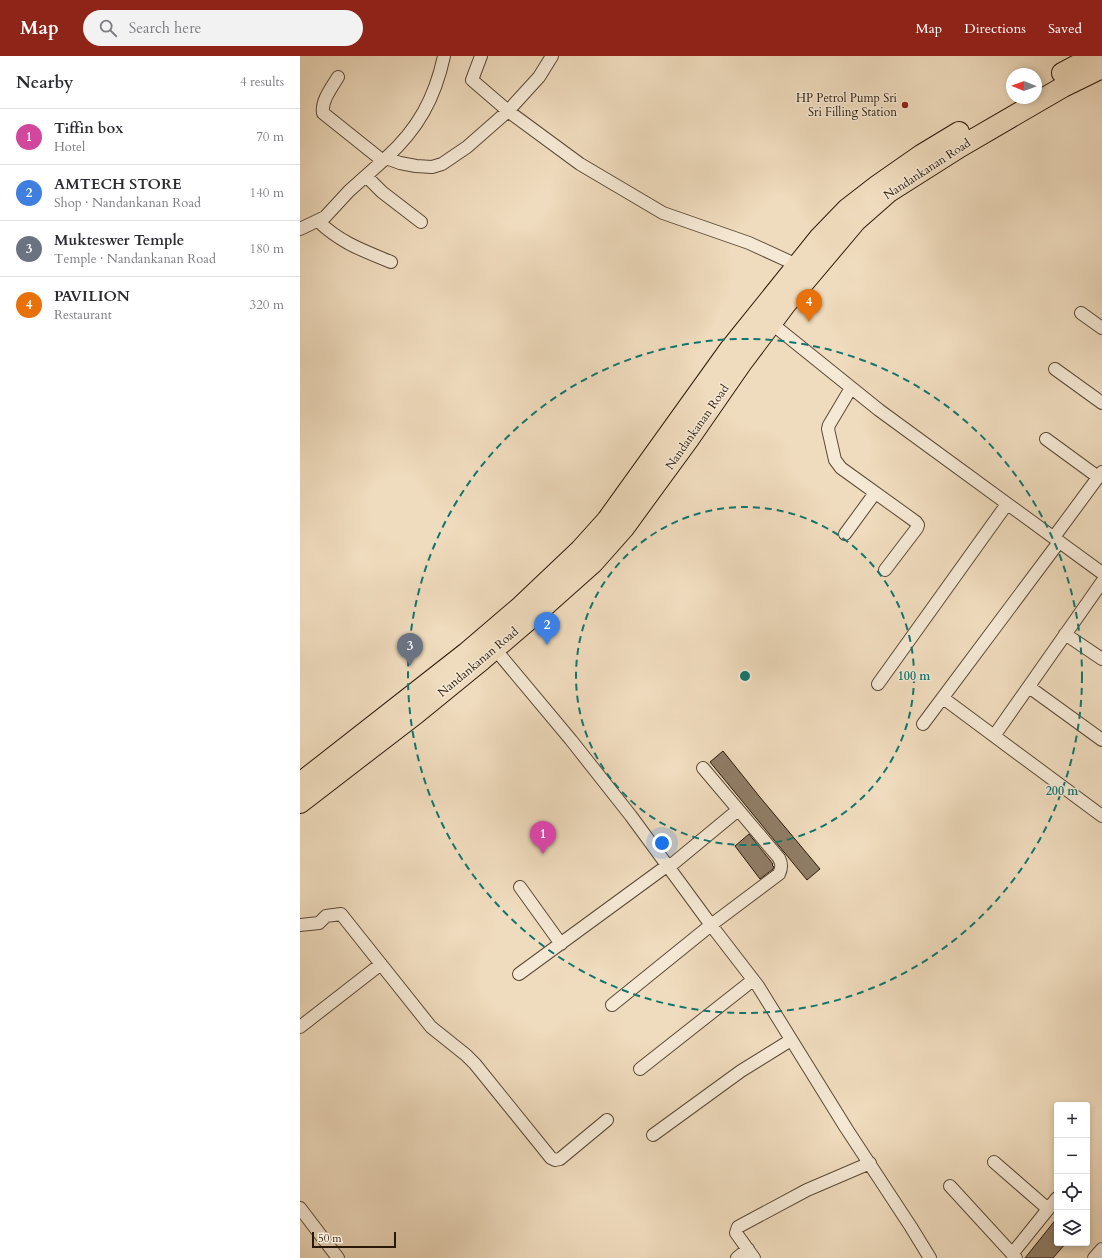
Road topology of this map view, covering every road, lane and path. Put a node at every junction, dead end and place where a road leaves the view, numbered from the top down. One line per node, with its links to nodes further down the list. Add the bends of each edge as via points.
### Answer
1 (444, 56): 10 (street, via 432,96 415,127)
2 (481, 56): 9 (street, via 472,80)
3 (552, 56): 9 (street, via 539,77)
4 (1094, 56): 7 (main road)
5 (1102, 68): 18 (main road, Nandankanan Road, via 1063,87 960,147 890,192 856,222)
6 (338, 77): 10 (street, via 324,102 323,113)
7 (1042, 84)
8 (1008, 104): 16 (main road, Nandankanan Road, via 921,154 878,185 847,209)
9 (508, 111): 10 (street, via 467,147 442,164 432,167 416,166); 16 (street, via 580,164 663,213 749,242)
10 (385, 160): 11 (street)
11 (366, 176): 12 (street, via 331,212); 13 (street, via 382,192)
12 (318, 221): 14 (street); 15 (street, via 339,239)
13 (421, 222)
14 (300, 229)
15 (391, 262)
16 (798, 265): 20 (main road, Nandankanan Road)
17 (1081, 313): 19 (street)
18 (771, 323): 20 (main road, Nandankanan Road); 22 (street)
19 (1102, 328)
20 (741, 350): 34 (main road, Nandankanan Road, via 624,528 592,563); 43 (main road, Nandankanan Road, via 607,520 580,550 466,653)
21 (1055, 369): 23 (street)
22 (851, 388): 26 (street, via 830,420 828,429 837,464); 27 (street)
23 (1102, 403)
24 (1046, 439): 25 (street)
25 (1100, 474): 29 (street)
26 (875, 493): 28 (street); 30 (street, via 918,525)
27 (1007, 504): 29 (street); 36 (street)
28 (845, 534)
29 (1057, 540): 31 (street); 38 (street)
30 (885, 570)
31 (1102, 573)
32 (1102, 582): 33 (street)
33 (1065, 634): 35 (street); 37 (street)
34 (494, 649): 44 (main road, Nandankanan Road); 47 (street, via 571,740)
35 (1102, 659)
36 (878, 684)
37 (1029, 687): 40 (street); 41 (street)
38 (943, 698): 39 (street); 40 (street)
39 (923, 724)
40 (994, 736): 46 (street)
41 (1102, 740)
42 (703, 768): 45 (street)
43 (300, 783)
44 (300, 803)
45 (738, 810): 47 (street); 50 (street, via 779,858 781,869 779,874)
46 (1102, 816)
47 (668, 866): 50 (street); 51 (street)
48 (520, 887): 51 (street)
49 (300, 925): 52 (street, via 319,923 326,916 341,914)
50 (711, 925): 54 (street); 55 (street)
51 (561, 944): 53 (street)
52 (381, 964): 56 (street); 59 (street, via 431,1027 475,1064 551,1158 560,1159)
53 (520, 974)
54 (753, 980): 57 (street); 58 (street)
55 (612, 1006)
56 (300, 1027)
57 (791, 1040): 60 (street, via 741,1071); 62 (street)
58 (640, 1069)
59 (607, 1120)
60 (653, 1134)
61 (994, 1162): 66 (street)
62 (870, 1163): 68 (street, via 807,1190 738,1227 736,1233); 72 (street)
63 (950, 1186): 69 (street)
64 (1054, 1202): 66 (street)
65 (300, 1208): 70 (street)
66 (1048, 1209): 69 (street)
67 (1102, 1249): 73 (street)
68 (751, 1254): 71 (street)
69 (1014, 1256)
70 (338, 1258)
71 (737, 1258)
72 (930, 1258)
73 (1094, 1258)

